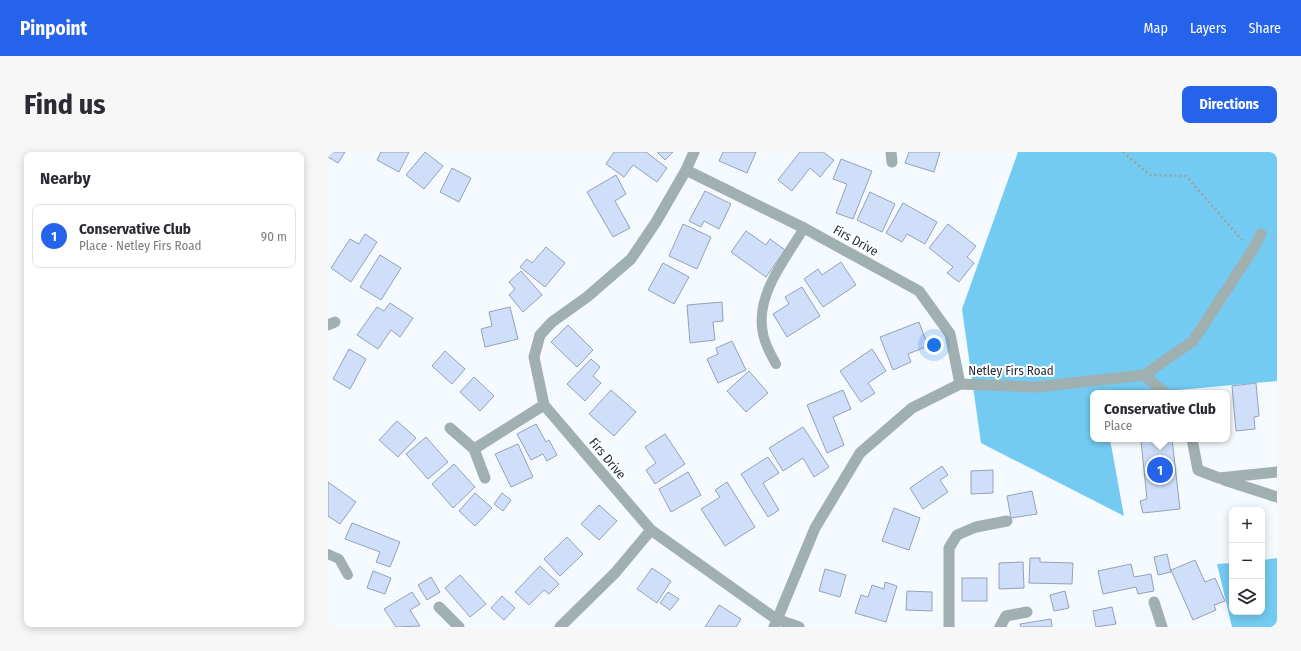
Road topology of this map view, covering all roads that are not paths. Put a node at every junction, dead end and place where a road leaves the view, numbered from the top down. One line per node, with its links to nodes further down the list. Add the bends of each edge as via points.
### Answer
1 (694, 152): 2 (street, Firs Drive)
2 (686, 170): 3 (street, Firs Drive); 9 (street, Firs Drive, via 631,260 552,322 540,335 534,357)
3 (804, 228): 5 (lane, via 765,298 762,328); 7 (street, Firs Drive, via 919,291 950,334)
4 (1261, 234): 6 (street, Netley Firs Road, via 1193,341)
5 (776, 364)
6 (1144, 375): 7 (street, Netley Firs Road, via 1036,387); 8 (street)
7 (960, 384): 24 (street, Netley Firs Road, via 912,408 860,453 815,528)
8 (1162, 390)
9 (544, 405): 12 (street); 18 (street, Firs Drive)
10 (450, 428): 12 (street)
11 (1193, 442): 15 (street, via 1198,470)
12 (474, 449): 14 (street)
13 (1277, 472): 15 (street)
14 (485, 478)
15 (1219, 478): 16 (street)
16 (1277, 497)
17 (1007, 521): 28 (street, via 976,527 957,535 949,548)
18 (650, 530): 24 (street, Firs Drive); 26 (street, via 615,573)
19 (328, 554): 20 (lane, via 339,559)
20 (348, 575)
21 (1154, 602): 30 (street)
22 (439, 607): 25 (street)
23 (1027, 612): 29 (street, via 1006,616)
24 (775, 623): 27 (street, Firs Drive)
25 (459, 627)
26 (560, 627)
27 (799, 627)
28 (949, 627)
29 (1000, 627)
30 (1162, 627)

